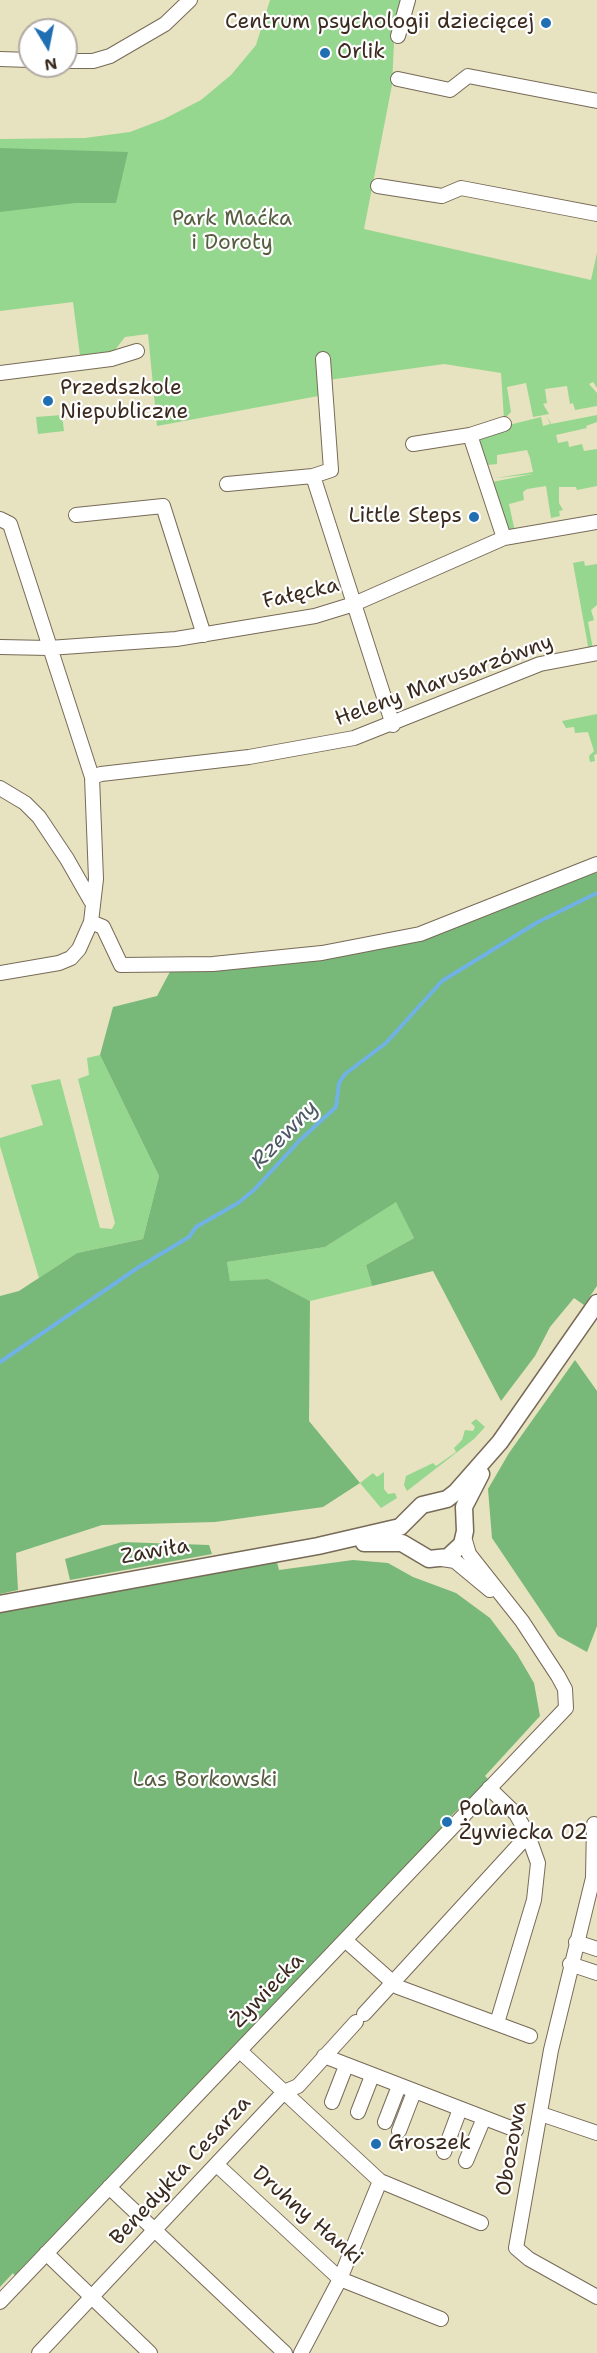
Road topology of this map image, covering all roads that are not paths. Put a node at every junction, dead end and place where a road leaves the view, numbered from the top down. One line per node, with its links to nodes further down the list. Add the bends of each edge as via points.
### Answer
1 (190, 0): 6 (street, via 165,24 110,56)
2 (408, 0): 3 (street)
3 (398, 36)
4 (0, 59): 5 (street)
5 (18, 60)
6 (78, 60)
7 (398, 79): 8 (street, via 450,90 468,76)
8 (597, 101)
9 (378, 186): 10 (street, via 442,196 461,188)
10 (597, 214)
11 (137, 351): 13 (street)
12 (323, 359): 17 (street, via 331,470)
13 (0, 373)
14 (504, 424): 15 (street)
15 (470, 435): 16 (street); 22 (street)
16 (413, 444)
17 (312, 476): 18 (street); 23 (street)
18 (227, 484)
19 (76, 515): 24 (street, via 163,506)
20 (0, 519): 26 (street, via 10,524)
21 (597, 522): 22 (street, Fałęcka)
22 (504, 538): 23 (street, Fałęcka)
23 (354, 604): 24 (street, Fałęcka, via 315,616); 28 (street)
24 (204, 635): 26 (street, Fałęcka)
25 (0, 647): 26 (street, Fałęcka)
26 (49, 648): 29 (street)
27 (597, 653): 28 (street, Heleny Marusarzówny, via 540,664)
28 (393, 725): 29 (street, Heleny Marusarzówny, via 336,742)
29 (92, 777): 32 (street, via 96,879)
30 (0, 788): 32 (street, via 25,803 39,818)
31 (597, 864): 33 (street, via 420,934 322,953 213,964 121,965 103,927)
32 (91, 901): 33 (street)
33 (91, 922): 34 (street, via 79,950 71,958)
34 (0, 973)
35 (597, 1303): 36 (street, Zawiła)
36 (500, 1442): 37 (street, Zawiła, via 453,1495); 39 (street, Zawiła, via 465,1504)
37 (436, 1502): 38 (street, Zawiła, via 422,1505); 39 (street, via 457,1510)
38 (409, 1519): 40 (street, Zawiła, via 396,1528); 41 (street, via 407,1537)
39 (464, 1531): 42 (street, via 459,1549); 44 (street, via 468,1554)
40 (318, 1546): 41 (street, Zawiła, via 402,1543); 43 (street, Zawiła)
41 (413, 1548): 42 (street, Zawiła, via 423,1557)
42 (442, 1559): 44 (street, via 458,1563)
43 (0, 1604)
44 (508, 1605): 45 (street, Żywiecka, via 566,1689 566,1708)
45 (489, 1788): 47 (street, via 516,1814); 49 (street, Żywiecka)
46 (594, 1824): 48 (street, Obozowa)
47 (528, 1835): 54 (street, Benedykta Cesarza); 55 (street, via 538,1863 534,1900)
48 (595, 1879): 50 (street, Obozowa)
49 (345, 1940): 54 (street); 57 (street, Żywiecka)
50 (576, 1942): 51 (street); 52 (street, Obozowa)
51 (597, 1949)
52 (570, 1964): 53 (street); 67 (street, Obozowa)
53 (597, 1972)
54 (391, 1982): 55 (street); 58 (street, Benedykta Cesarza)
55 (497, 2023): 56 (street)
56 (530, 2036)
57 (240, 2051): 62 (street); 77 (street, Żywiecka)
58 (324, 2056): 59 (street); 62 (street, Benedykta Cesarza, via 298,2086)
59 (346, 2066): 60 (street); 64 (street)
60 (372, 2076): 61 (street); 66 (street)
61 (399, 2086): 63 (street); 69 (street)
62 (284, 2092): 75 (street, Benedykta Cesarza); 76 (street)
63 (414, 2092): 65 (street); 71 (street)
64 (332, 2102)
65 (460, 2109): 68 (street); 73 (street)
66 (358, 2112)
67 (541, 2114): 72 (street); 83 (street, Obozowa, via 516,2248)
68 (484, 2118): 70 (street); 74 (street)
69 (385, 2122)
70 (516, 2130)
71 (399, 2131)
72 (597, 2133)
73 (444, 2151)
74 (466, 2161)
75 (217, 2165): 79 (street, Benedykta Cesarza); 81 (street, Druhny Hanki)
76 (380, 2181): 78 (street); 81 (street)
77 (109, 2187): 79 (street); 80 (street, Żywiecka)
78 (481, 2223)
79 (153, 2231): 82 (street, Benedykta Cesarza); 88 (street)
80 (46, 2253): 82 (street); 84 (street, Żywiecka)
81 (340, 2279): 85 (street, Druhny Hanki); 89 (street)
82 (91, 2298): 86 (street, Benedykta Cesarza); 87 (street)
83 (597, 2298)
84 (0, 2302)
85 (441, 2319)
86 (39, 2353)
87 (150, 2353)
88 (285, 2353)
89 (301, 2353)

